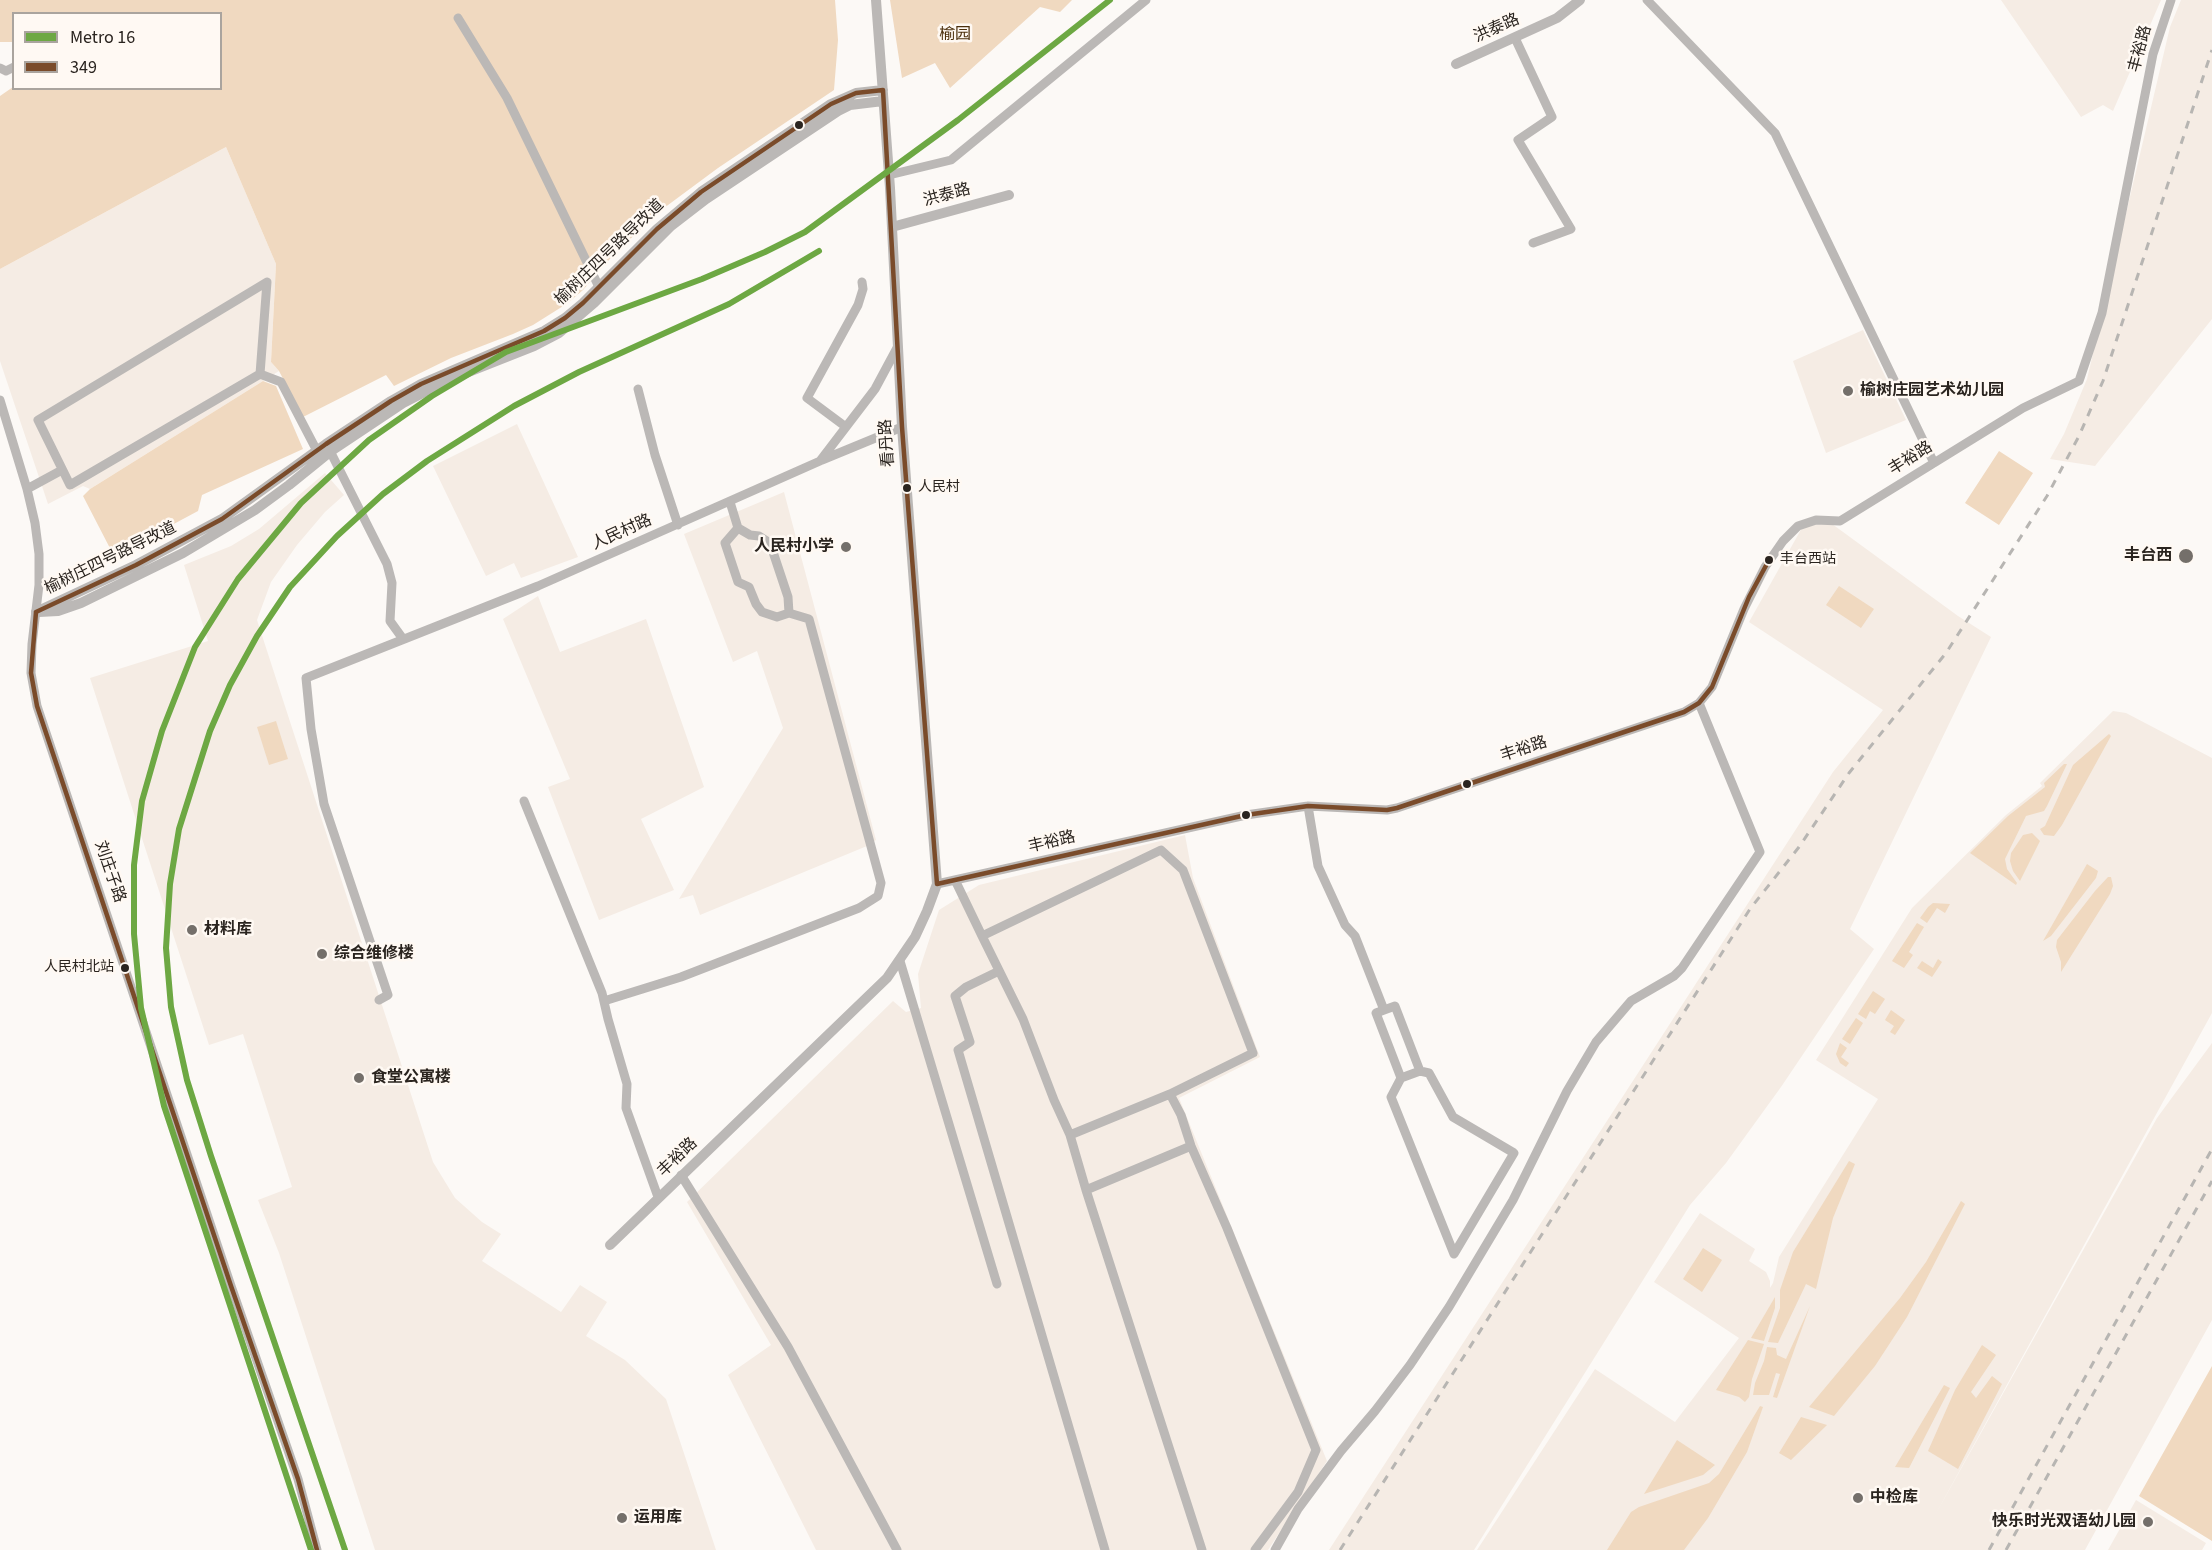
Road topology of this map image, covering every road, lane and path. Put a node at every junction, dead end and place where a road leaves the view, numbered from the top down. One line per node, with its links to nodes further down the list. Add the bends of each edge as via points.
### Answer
1 (876, 0): 9 (street, 看丹路)
2 (1146, 0): 10 (street, via 951,160)
3 (1580, 0): 7 (street, 洪泰路, via 1557,18)
4 (1647, 0): 25 (street, via 1774,133)
5 (2171, 0): 25 (street, 丰裕路, via 2153,54 2102,313 2079,381 2023,408)
6 (458, 18): 15 (street, via 507,98)
7 (1515, 38): 8 (street, 洪泰路); 13 (street, via 1552,117 1518,140 1571,229)
8 (1456, 64)
9 (883, 95): 10 (street, 看丹路); 15 (street, 榆树庄四号路导改道, via 856,93 831,104 701,192); 22 (street, 榆树庄四号路导改道, via 838,111 706,199 559,333 419,394)
10 (889, 175): 12 (street, 看丹路)
11 (1009, 195): 12 (street, 洪泰路)
12 (892, 227): 16 (street, 看丹路)
13 (1533, 243)
14 (862, 282): 21 (street, via 858,305 807,398)
15 (598, 287): 22 (street, 榆树庄四号路导改道, via 565,318 544,331 421,384)
16 (897, 348): 20 (street, 看丹路); 21 (street, 人民村路, via 875,389)
17 (260, 374): 23 (street, via 281,382); 26 (street, via 70,485); 26 (street, via 267,282 38,420)
18 (638, 389): 29 (street)
19 (0, 400): 27 (street, 刘庄子路)
20 (902, 427): 24 (street); 38 (street, 看丹路)
21 (846, 428): 24 (street, 人民村路)
22 (329, 448): 23 (street, 榆树庄四号路导改道); 31 (street, 榆树庄四号路导改道, via 255,510 183,553 81,603 58,611); 33 (street, via 387,564 392,583 390,621)
23 (317, 451): 31 (street, 榆树庄四号路导改道, via 195,535)
24 (820, 461): 28 (street, 人民村路)
25 (1934, 463): 34 (street, 丰裕路, via 1840,521 1816,520 1793,531 1756,581 1712,687)
26 (62, 470): 27 (street)
27 (27, 489): 31 (street, 刘庄子路, via 39,554)
28 (730, 502): 29 (street, 人民村路); 30 (street)
29 (678, 525): 33 (street, 人民村路)
30 (738, 528): 32 (street, via 770,543 788,597); 32 (street, via 725,543 738,582 749,587 762,612 777,617)
31 (36, 612): 55 (street, 刘庄子路, via 31,673 37,706 298,1479)
32 (789, 613): 43 (street, via 809,619 881,884 878,896 859,908 681,977)
33 (403, 639): 42 (street, 人民村路, via 306,678 324,804 388,995)
34 (1699, 703): 36 (street, 丰裕路, via 1684,712 1397,808); 60 (street, via 1760,852 1682,968 1631,1001 1596,1042 1567,1091 1514,1200 1449,1307 1403,1374 1298,1509)
35 (524, 801): 43 (street)
36 (1308, 806): 37 (street, 丰裕路, via 1201,824); 44 (street, via 1318,866 1345,925 1355,936)
37 (955, 880): 38 (street, 丰裕路); 39 (street)
38 (937, 884): 40 (street, 丰裕路)
39 (982, 936): 41 (street); 47 (street, via 1161,850 1183,870 1253,1053)
40 (900, 961): 50 (street, 丰裕路, via 872,995); 54 (street)
41 (999, 971): 48 (street, via 1023,1018); 57 (street, via 955,996 970,1042 958,1050)
42 (379, 1000)
43 (604, 1000): 52 (street, via 627,1084 626,1108)
44 (1384, 1010): 45 (street, via 1395,1006); 46 (street, via 1376,1013)
45 (1420, 1071): 46 (street); 46 (street, via 1429,1073 1453,1117 1515,1153 1454,1254 1391,1097)
46 (1401, 1078)
47 (1170, 1095): 48 (street); 49 (street)
48 (1070, 1135): 51 (street)
49 (1191, 1146): 51 (street); 59 (street, via 1316,1450 1298,1492)
50 (681, 1175): 52 (street, 丰裕路); 56 (street, via 788,1347)
51 (1086, 1190): 58 (street)
52 (658, 1197): 53 (street, 丰裕路)
53 (610, 1245)
54 (997, 1284)
55 (317, 1550)
56 (897, 1550)
57 (1106, 1550)
58 (1202, 1550)
59 (1254, 1550)
60 (1275, 1550)

